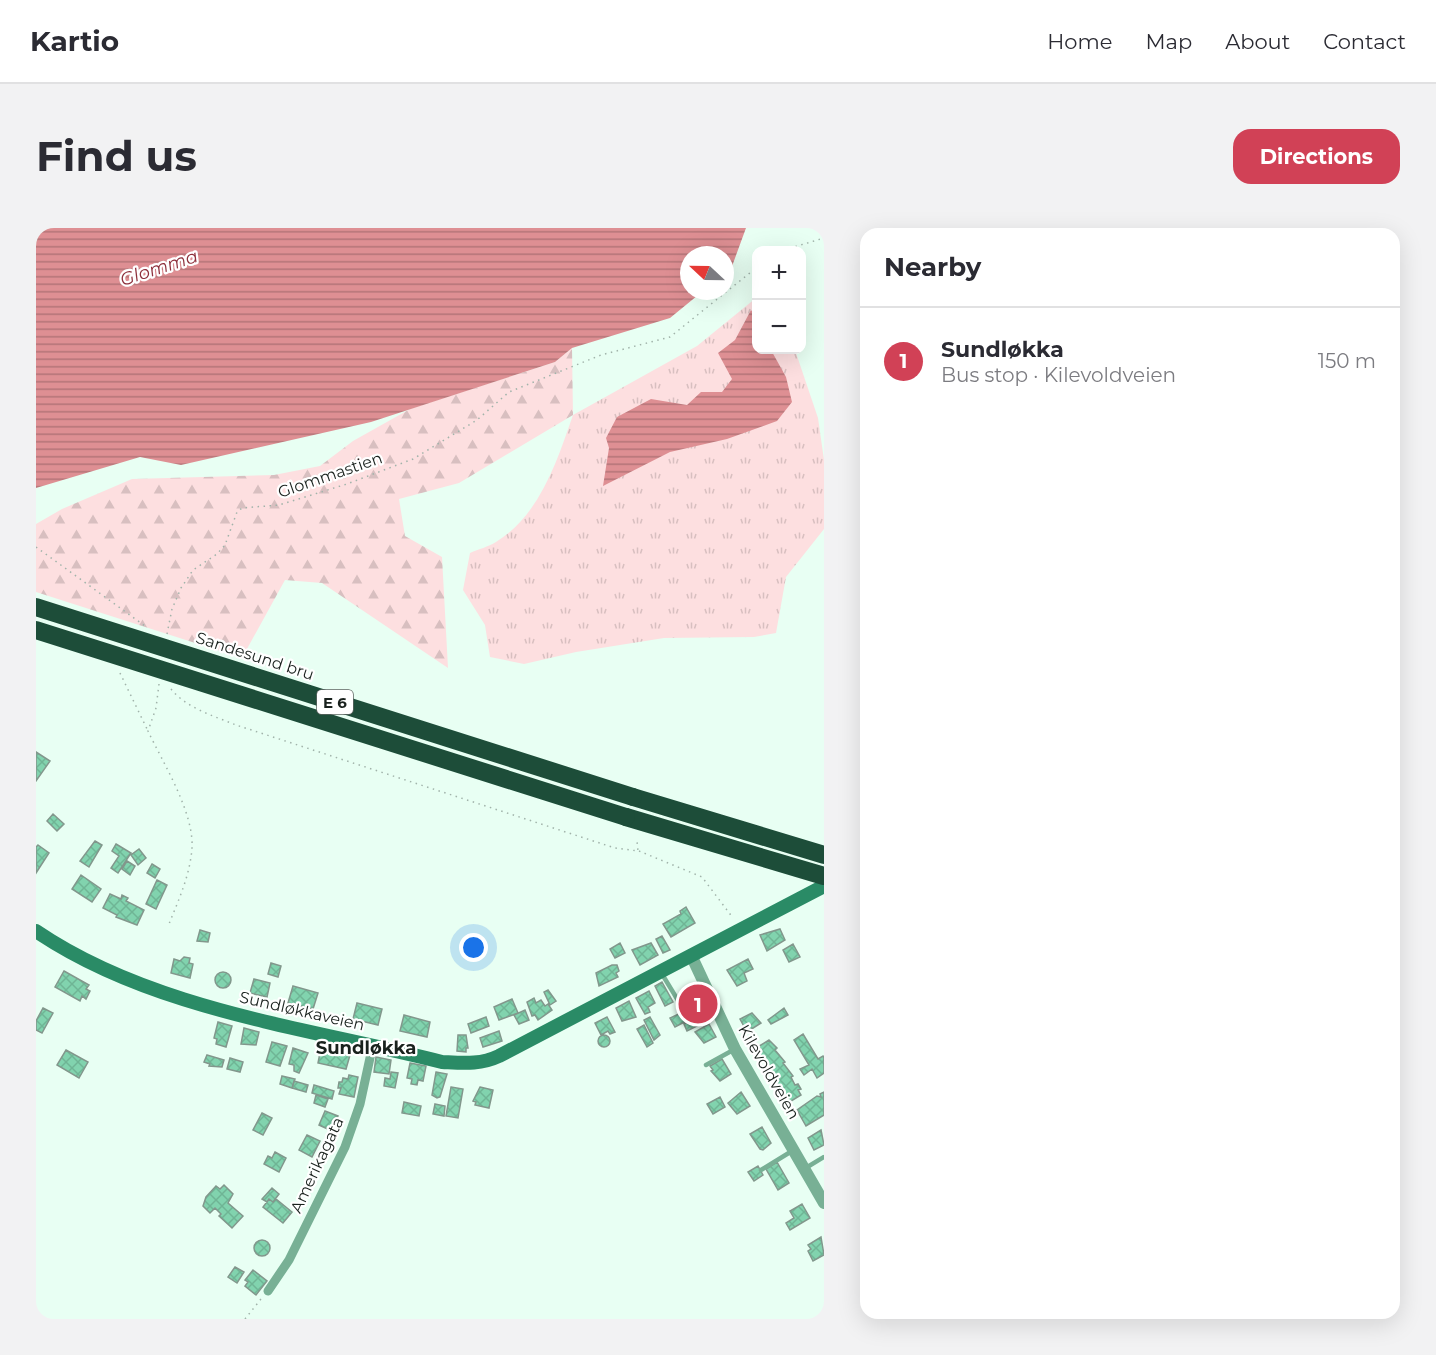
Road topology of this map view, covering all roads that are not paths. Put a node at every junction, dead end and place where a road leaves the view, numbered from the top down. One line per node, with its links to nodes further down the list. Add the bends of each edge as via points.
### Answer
1 (36, 607): 3 (highway, Sandesund bru / E 6, bridge)
2 (36, 630): 4 (highway, E 6, bridge)
3 (824, 855)
4 (824, 876)
5 (824, 886): 7 (main road, Sundløkkaveien)
6 (36, 932): 10 (main road, Sundløkkaveien, via 98,966 156,989 260,1020)
7 (691, 956): 8 (main road, Sundløkkaveien); 11 (street, Kilevoldveien)
8 (660, 972): 9 (lane); 10 (main road, Sundløkkaveien, via 485,1063 442,1062)
9 (682, 1007)
10 (373, 1044): 18 (street, Amerikagata, via 360,1104 345,1147 289,1260)
11 (735, 1049): 12 (lane); 13 (street, Kilevoldveien)
12 (706, 1065)
13 (794, 1150): 15 (street, Kilevoldveien); 16 (lane)
14 (824, 1157): 15 (lane)
15 (804, 1169): 17 (street, Kilevoldveien)
16 (760, 1170)
17 (824, 1203)
18 (268, 1291)

